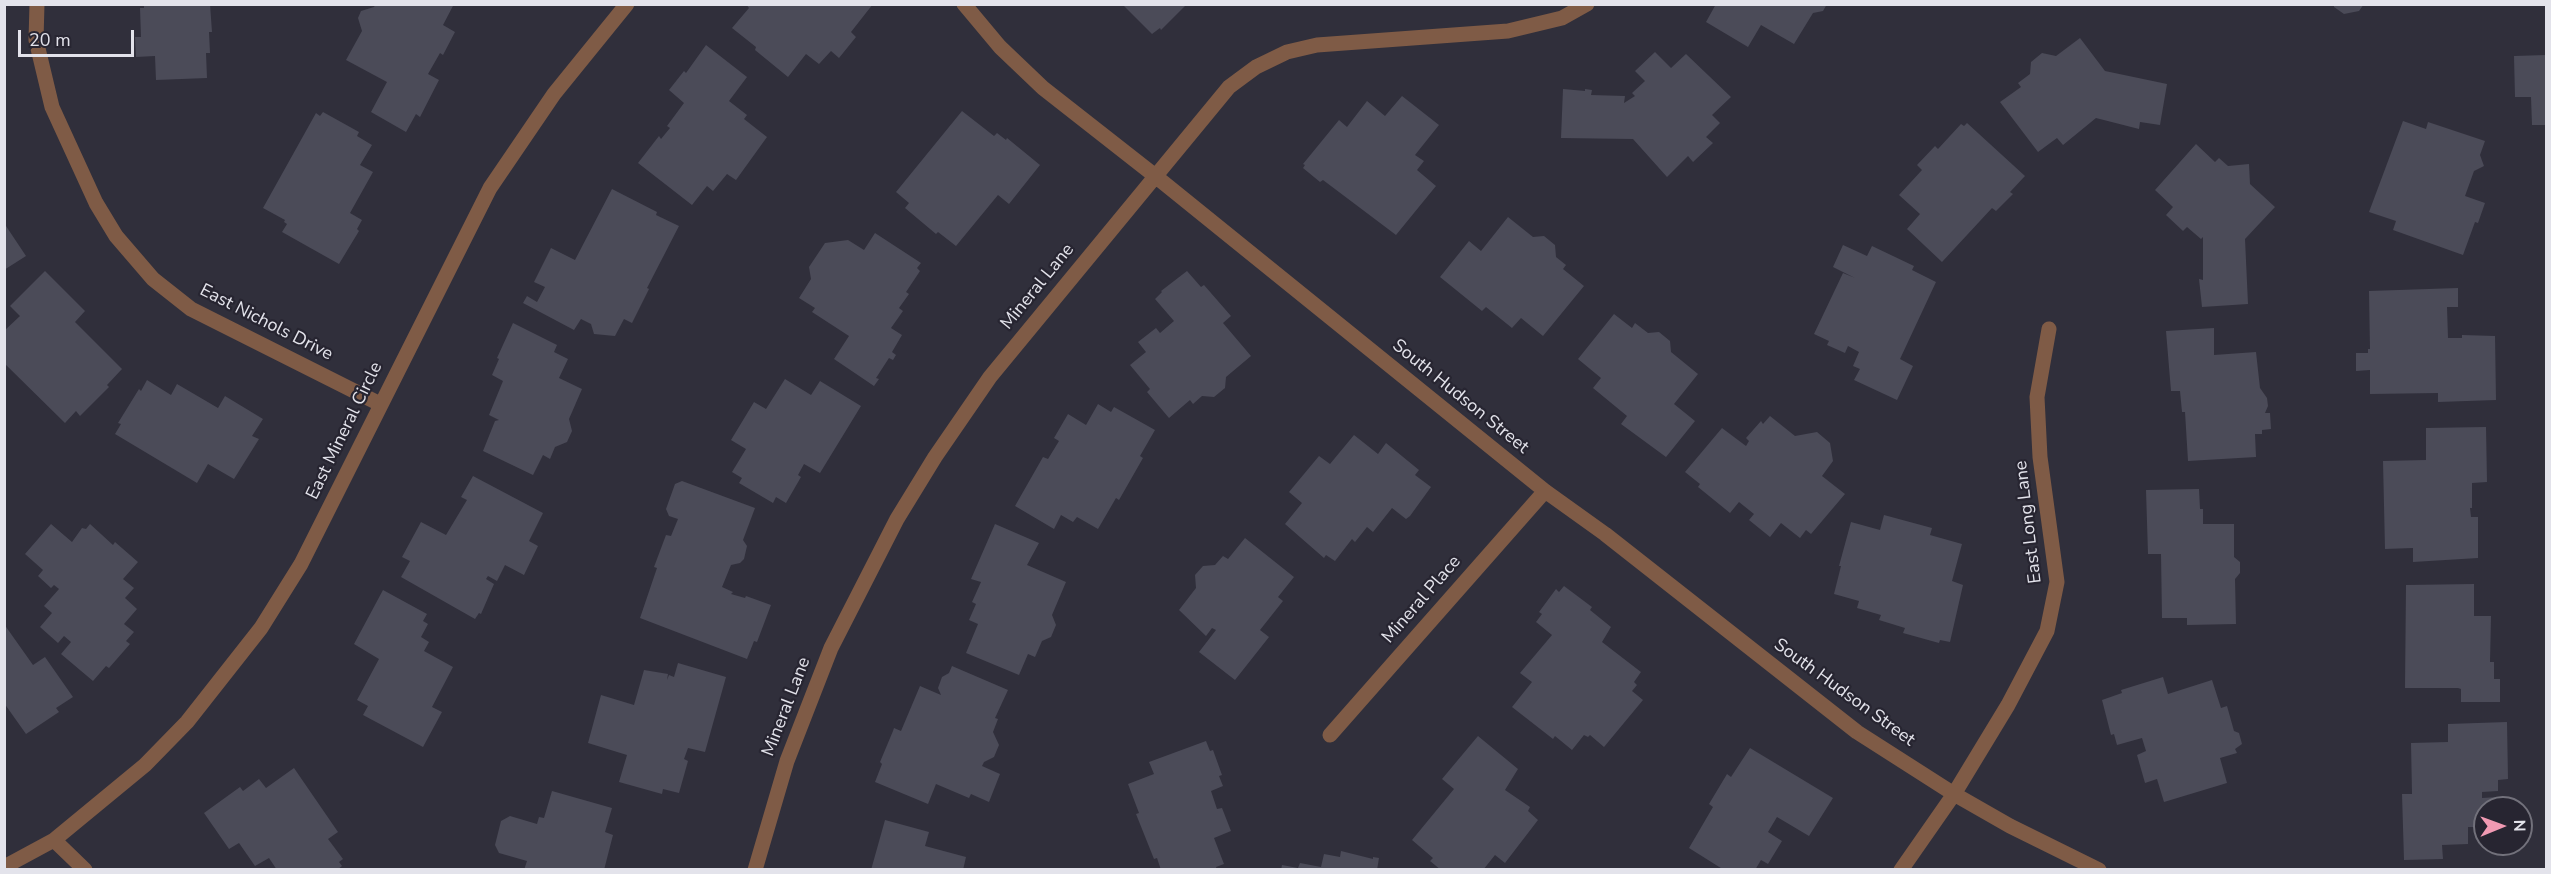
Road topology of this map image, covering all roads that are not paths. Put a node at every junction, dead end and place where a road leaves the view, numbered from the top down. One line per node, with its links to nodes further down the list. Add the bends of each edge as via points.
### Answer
1 (37, 4): 7 (street, East Nichols Drive, via 36,40 52,107 96,203 138,262 191,309)
2 (627, 4): 7 (street, East Mineral Circle, via 554,94 490,188)
3 (964, 4): 5 (street, South Hudson Street, via 1000,47 1043,88)
4 (1587, 4): 5 (street, Mineral Lane, via 1562,18 1508,31 1317,45 1287,52 1256,67 1229,87)
5 (1154, 175): 8 (street, South Hudson Street); 14 (street, Mineral Lane, via 990,377 934,457 897,519 831,648 787,761)
6 (2049, 329): 10 (street, East Long Lane, via 2037,397 2040,457 2057,582 2054,606 2047,631 2008,705)
7 (380, 404): 11 (street, East Mineral Circle, via 301,564 261,628 187,722 145,765)
8 (1545, 491): 9 (street, Mineral Place); 10 (street, South Hudson Street, via 1857,732)
9 (1330, 735)
10 (1954, 794): 15 (street); 16 (street, South Hudson Street)
11 (54, 840): 12 (street, East Mineral Circle); 13 (street)
12 (4, 867)
13 (85, 870)
14 (755, 870)
15 (1901, 870)
16 (2098, 870)

